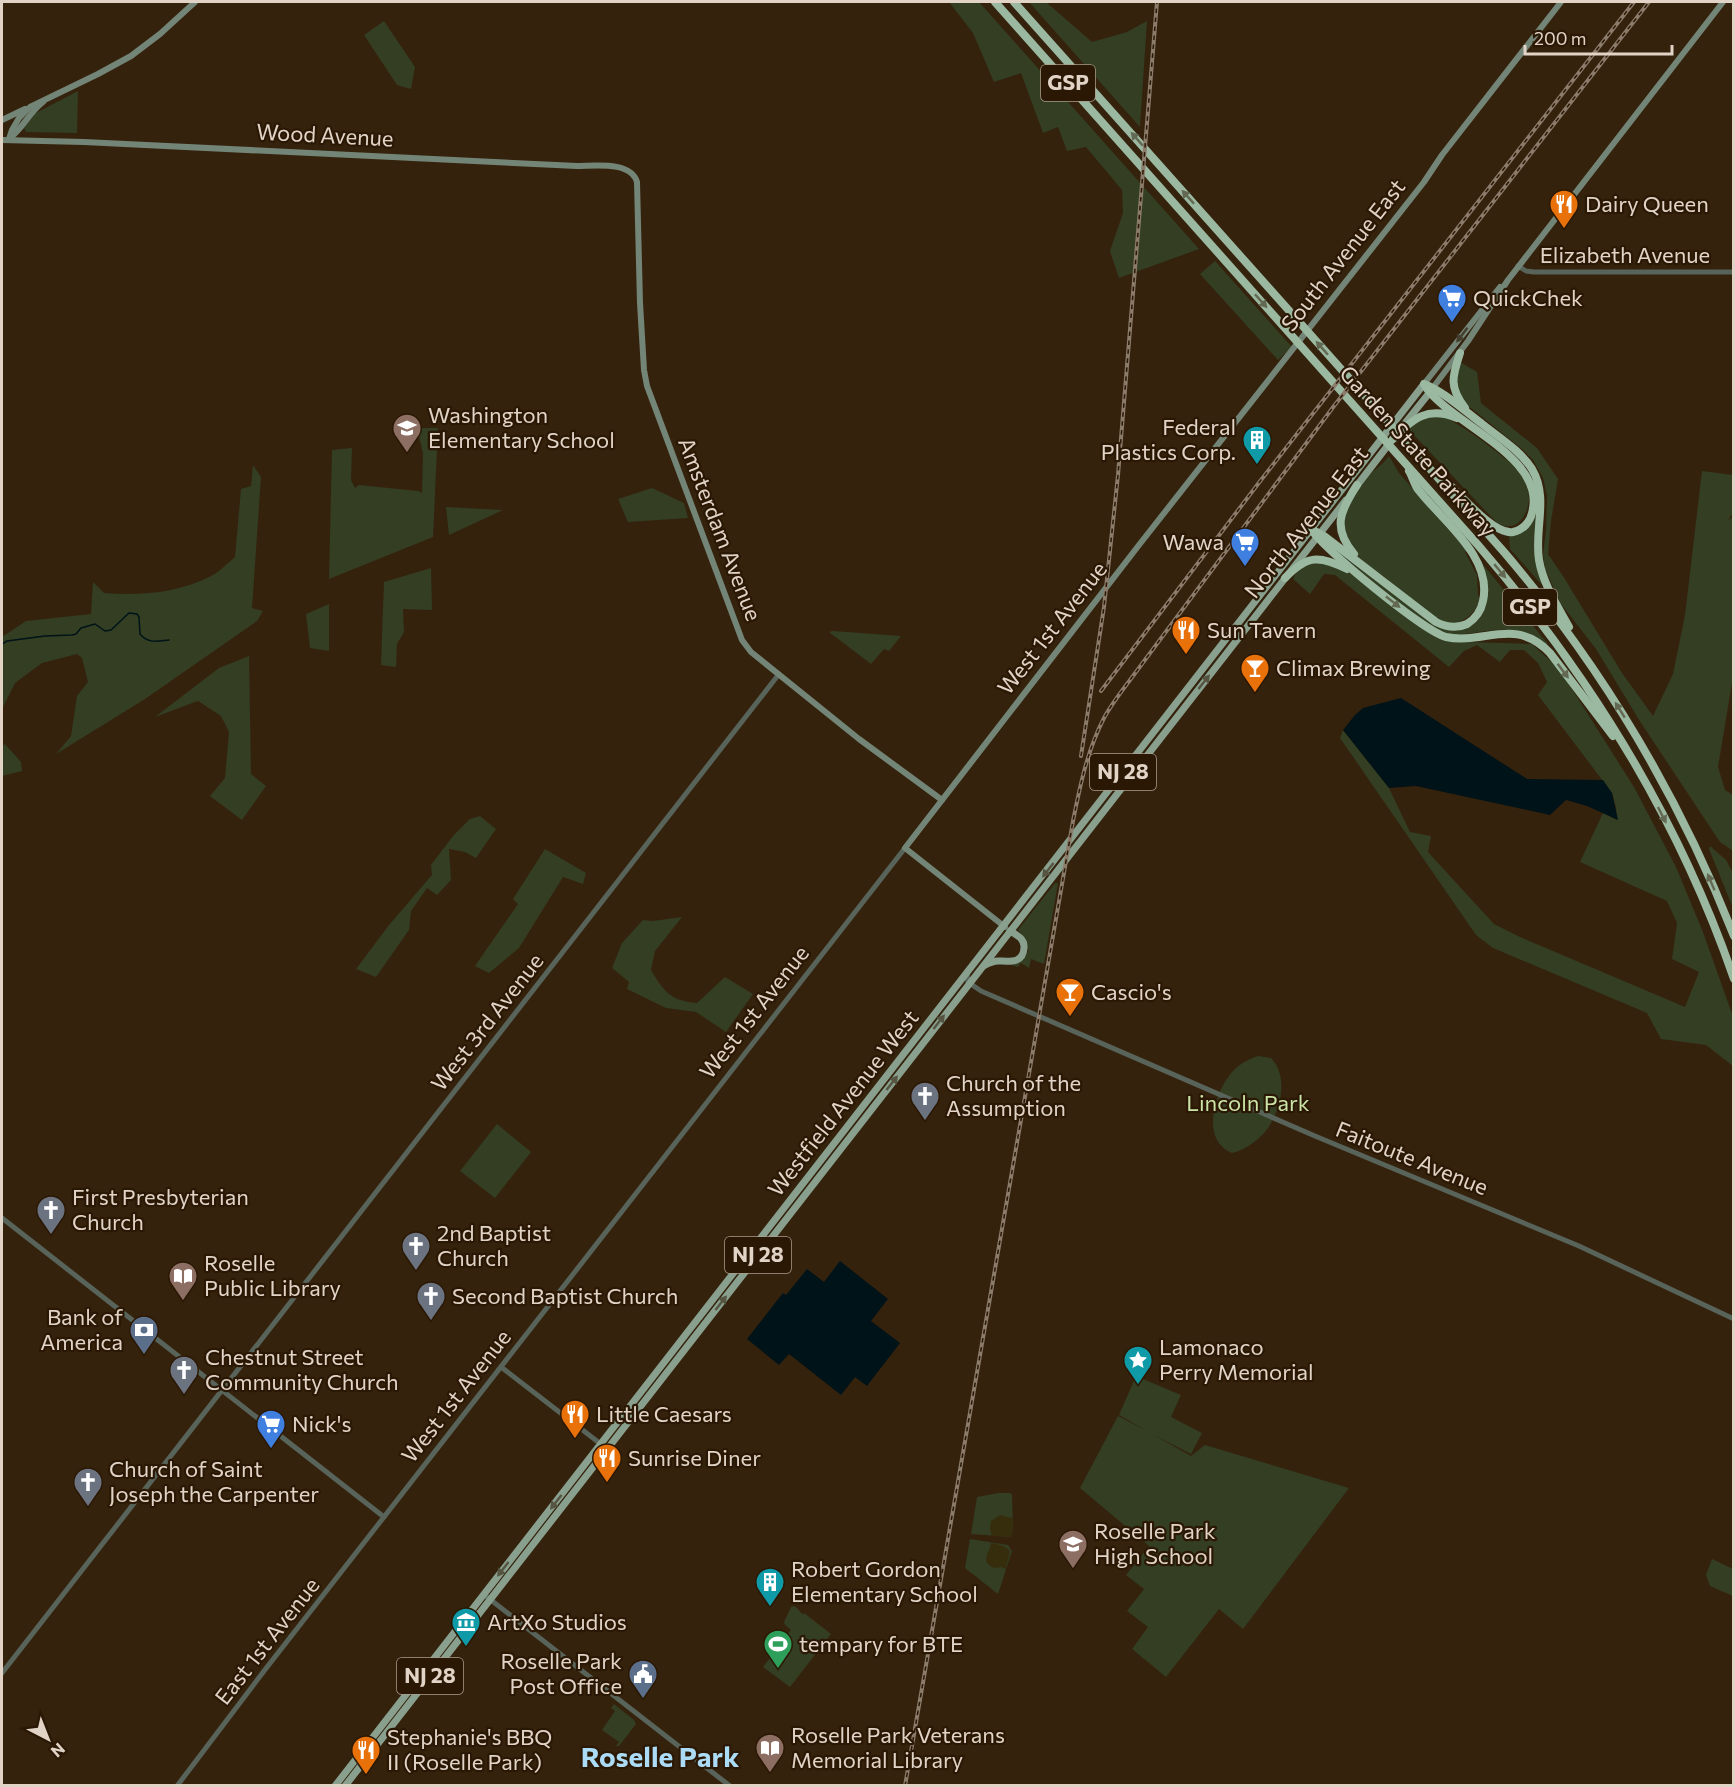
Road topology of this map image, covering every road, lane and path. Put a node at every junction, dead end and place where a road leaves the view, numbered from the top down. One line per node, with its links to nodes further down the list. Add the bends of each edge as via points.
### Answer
1 (195, 2): 6 (main road, via 131,56)
2 (995, 2): 21 (highway, Garden State Parkway / GSP, one-way to 21)
3 (1014, 2): 20 (highway, Garden State Parkway / GSP, one-way to 3)
4 (1561, 2): 23 (main road, South Avenue East)
5 (1723, 2): 12 (main road, North Avenue East / NJ 28)
6 (52, 97): 7 (main road); 10 (main road, via 30,114)
7 (33, 104): 8 (main road); 10 (main road)
8 (2, 120)
9 (2, 138): 10 (main road, Wood Avenue)
10 (9, 139): 11 (main road, Wood Avenue, via 620,168)
11 (636, 178): 32 (main road, Amsterdam Avenue, via 647,386 742,640)
12 (1518, 266): 13 (street, Elizabeth Avenue, via 1534,272); 14 (main road, North Avenue East / NJ 28)
13 (1734, 272)
14 (1507, 280): 15 (main road, North Avenue East / NJ 28); 16 (main road, North Avenue East / NJ 28, one-way to 16)
15 (1460, 353): 17 (main road, North Avenue East / NJ 28); 18 (highway, via 1453,388)
16 (1424, 384): 17 (highway); 24 (main road, North Avenue East / NJ 28)
17 (1431, 390): 18 (highway); 19 (main road, North Avenue East / NJ 28)
18 (1473, 422): 19 (highway, via 1431,413 1418,418); 20 (highway, via 1528,478 1533,510 1520,530 1508,532 1494,526); 31 (highway, via 1520,455 1536,476 1541,496 1538,546 1543,575)
19 (1393, 439): 22 (main road, North Avenue East / NJ 28)
20 (1415, 453): 31 (highway, Garden State Parkway / GSP, via 1527,579)
21 (1406, 464): 26 (highway, via 1416,486 1474,556 1483,580 1482,604 1466,624 1442,625); 33 (highway, Garden State Parkway / GSP, one-way to 33, via 1546,628)
22 (1357, 485): 25 (main road, North Avenue East / NJ 28); 26 (highway, via 1342,513 1340,529 1346,544)
23 (1151, 529): 34 (main road, West 1st Avenue)
24 (1311, 530): 25 (highway); 29 (main road, North Avenue East / NJ 28)
25 (1318, 535): 26 (highway); 27 (main road, North Avenue East / NJ 28); 28 (highway)
26 (1367, 568)
27 (1285, 578): 28 (highway, via 1300,564 1318,559); 30 (main road, North Avenue East / NJ 28)
28 (1363, 579): 33 (highway, one-way to 33, via 1440,635 1456,638 1511,634 1540,645)
29 (1231, 633): 36 (main road, Westfield Avenue West / NJ 28, one-way to 36)
30 (1238, 638): 36 (main road, Westfield Avenue West / NJ 28, one-way to 30)
31 (1590, 664): 37 (highway, Garden State Parkway / GSP, one-way to 31, via 1669,795)
32 (779, 674): 34 (main road, Amsterdam Avenue); 46 (street, West 3rd Avenue)
33 (1635, 763): 40 (highway, Garden State Parkway / GSP, one-way to 40, via 1691,873)
34 (942, 800): 35 (main road, West 1st Avenue)
35 (905, 848): 36 (main road); 45 (street, West 1st Avenue)
36 (1007, 929): 38 (main road, Westfield Avenue West / NJ 28); 38 (main road, via 1023,941 1022,955 1014,961 996,961); 39 (main road, Westfield Avenue West / NJ 28)
37 (1734, 936)
38 (982, 967): 41 (main road, Westfield Avenue West / NJ 28)
39 (967, 973): 41 (street); 43 (main road, Westfield Avenue West / NJ 28)
40 (1734, 979)
41 (970, 984): 43 (main road, Westfield Avenue West / NJ 28, one-way to 41); 44 (street, Faitoute Avenue, via 1315,1136 1579,1246)
42 (2, 1218): 46 (street)
43 (751, 1258): 47 (main road, Westfield Avenue West / NJ 28)
44 (1734, 1318)
45 (501, 1367): 47 (street); 48 (street, West 1st Avenue)
46 (222, 1390): 48 (street); 50 (street, West 3rd Avenue)
47 (604, 1446): 49 (main road, Westfield Avenue West / NJ 28)
48 (384, 1517): 51 (street, East 1st Avenue)
49 (487, 1597): 52 (main road, NJ 28); 53 (main road, NJ 28); 54 (street)
50 (2, 1673)
51 (177, 1785)
52 (335, 1785)
53 (345, 1785)
54 (730, 1785)

